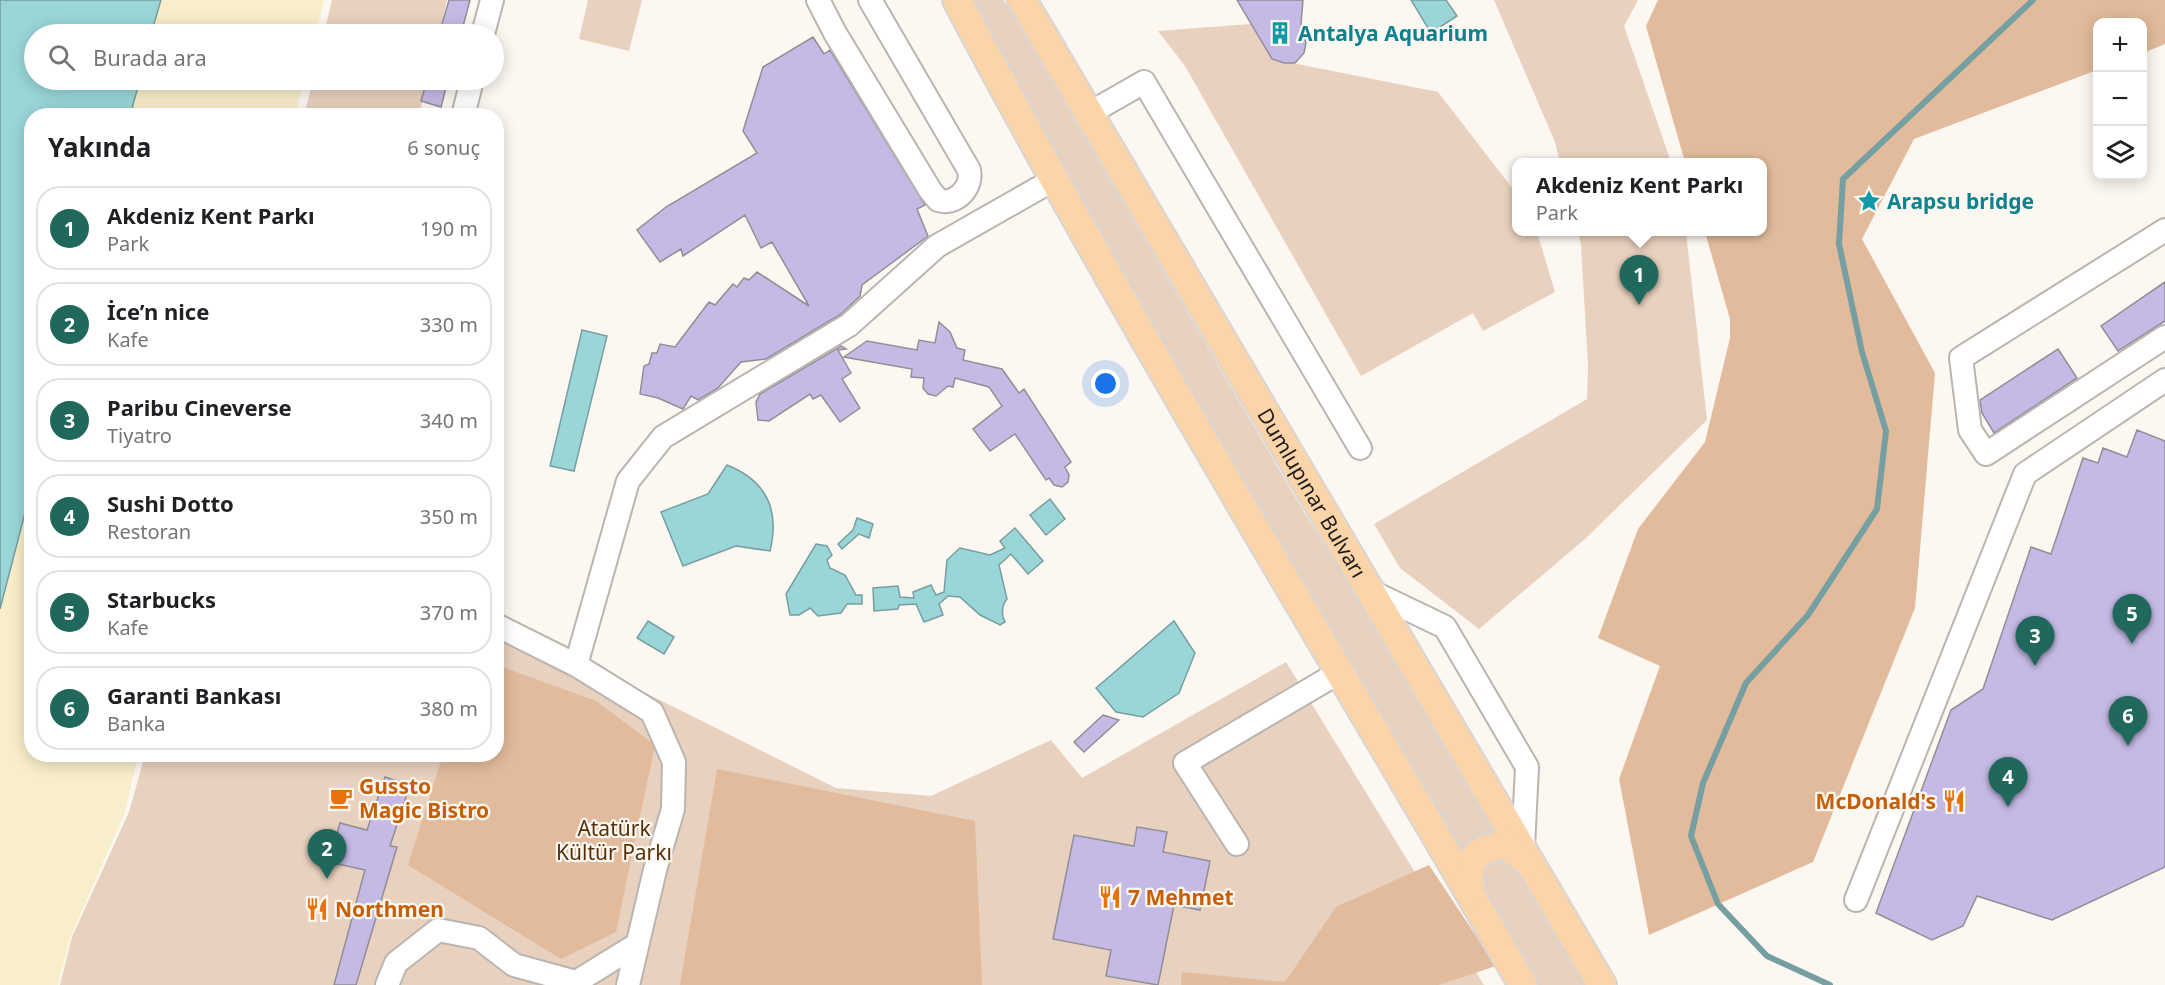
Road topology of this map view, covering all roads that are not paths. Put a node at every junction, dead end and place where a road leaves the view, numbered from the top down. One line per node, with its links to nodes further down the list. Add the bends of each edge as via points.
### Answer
1 (492, 0): 6 (street)
2 (818, 0): 3 (street, via 930,190 938,200 952,200 970,182 969,170)
3 (870, 0)
4 (957, 0): 10 (main road)
5 (1022, 0): 9 (main road, Dumlupınar Bulvarı)
6 (486, 24)
7 (470, 90): 8 (street)
8 (465, 108)
9 (1088, 114): 14 (street, via 1144,82); 15 (main road, Dumlupınar Bulvarı)
10 (1053, 180): 17 (street, via 938,246 849,325 663,437 628,482); 18 (main road)
11 (2165, 230): 12 (street, via 1961,358 1970,430 1986,454)
12 (2165, 338)
13 (2165, 380): 22 (street, via 2025,474)
14 (1360, 448)
15 (1370, 591): 20 (main road, Dumlupınar Bulvarı); 20 (street, via 1444,627 1450,637 1527,767)
16 (504, 629): 17 (street)
17 (576, 665): 23 (street, via 652,711 674,762 673,809)
18 (1338, 673): 19 (street, via 1185,763); 21 (main road)
19 (1237, 844)
20 (1528, 856): 21 (main road, via 1506,844 1486,847 1472,859 1467,874); 28 (main road, Dumlupınar Bulvarı)
21 (1470, 892): 27 (main road)
22 (1856, 900)
23 (636, 945): 24 (street); 26 (street)
24 (579, 984): 25 (street, via 514,965 480,938 438,930 396,963)
25 (387, 985)
26 (628, 985)
27 (1523, 985)
28 (1602, 985)

